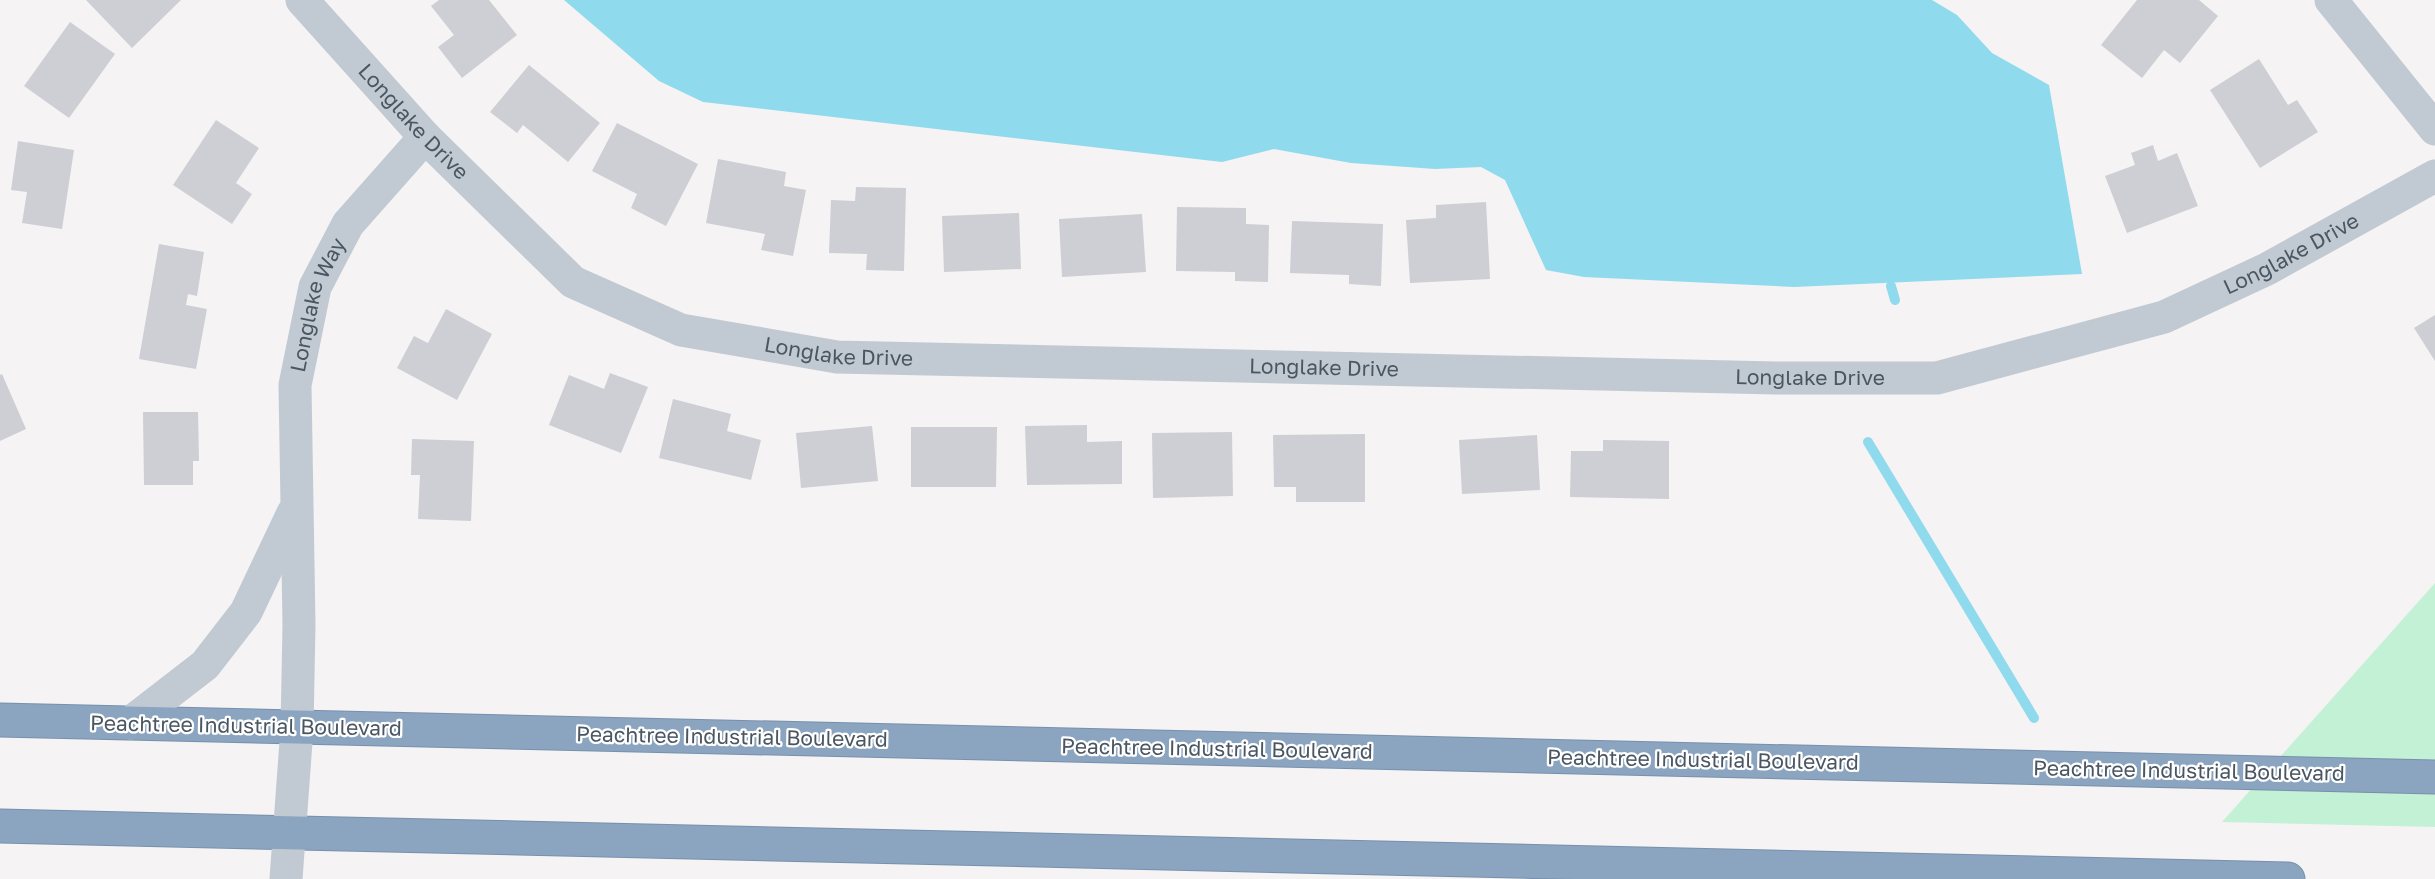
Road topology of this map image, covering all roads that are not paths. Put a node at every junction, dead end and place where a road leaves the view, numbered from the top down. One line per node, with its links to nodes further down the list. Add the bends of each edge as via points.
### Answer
1 (302, 0): 4 (street, Longlake Drive)
2 (2331, 0): 3 (street)
3 (2435, 129)
4 (425, 137): 5 (street, Longlake Drive, via 573,282 681,330 714,336 837,357 1776,378 1937,378 2164,316 2267,269); 6 (street, Longlake Way, via 348,224 315,287 295,385)
5 (2435, 176)
6 (297, 506): 8 (street, Longlake Way, via 246,612 205,665); 9 (street, Longlake Way)
7 (0, 720): 8 (highway, Peachtree Industrial Boulevard)
8 (130, 723): 9 (highway, Peachtree Industrial Boulevard)
9 (297, 728): 10 (highway, Peachtree Industrial Boulevard); 12 (street, Longlake Way)
10 (2435, 777)
11 (0, 826): 12 (highway)
12 (290, 831): 13 (street, Longlake Way); 14 (highway)
13 (286, 879)
14 (2288, 879)

